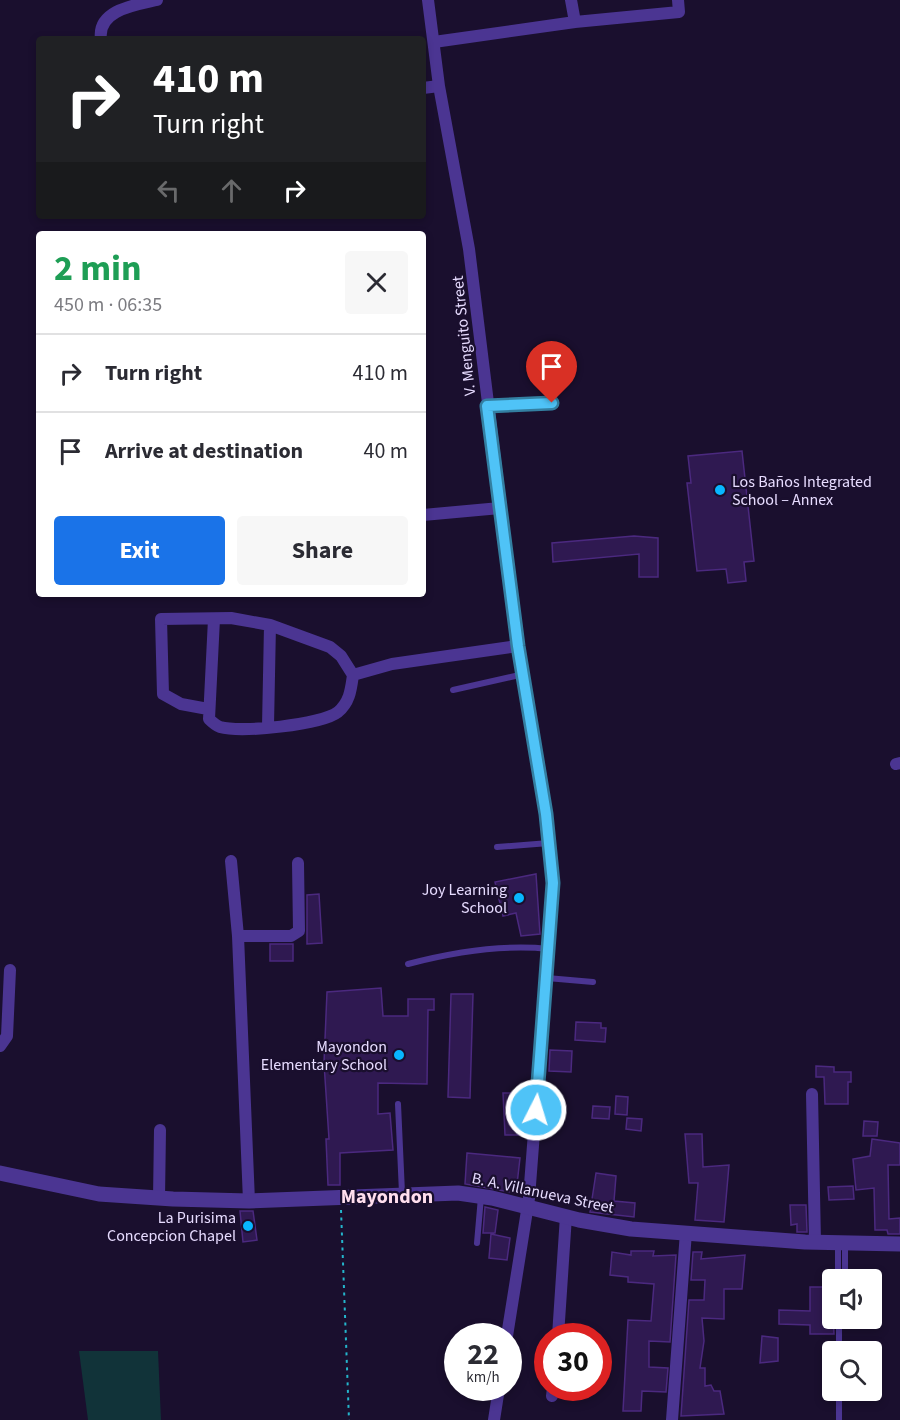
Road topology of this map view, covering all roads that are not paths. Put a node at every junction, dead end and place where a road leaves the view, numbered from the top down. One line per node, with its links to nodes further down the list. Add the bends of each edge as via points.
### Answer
1 (157, 0): 6 (street, via 105,18 99,29)
2 (428, 0): 7 (street, V. Menguito Street)
3 (571, 0): 5 (street)
4 (678, 0): 5 (street, via 679,12)
5 (575, 22): 7 (street)
6 (100, 36)
7 (434, 42): 8 (street, V. Menguito Street)
8 (439, 86): 9 (street); 11 (street, V. Menguito Street, via 470,249)
9 (426, 88)
10 (552, 403): 11 (street)
11 (487, 406): 12 (street, V. Menguito Street)
12 (500, 508): 13 (street); 16 (street, V. Menguito Street)
13 (426, 515)
14 (214, 619): 15 (street); 20 (street); 20 (street, via 161,619 163,694 181,704)
15 (270, 625): 18 (street, via 330,647); 21 (street)
16 (518, 646): 17 (street, V. Menguito Street); 18 (street, via 392,664)
17 (525, 674): 19 (lane); 22 (street, V. Menguito Street)
18 (353, 675): 21 (street, via 348,701 332,716 300,725)
19 (453, 690)
20 (208, 709): 21 (street, via 208,719 220,727)
21 (268, 726)
22 (549, 843): 23 (lane); 27 (street, V. Menguito Street, via 553,883)
23 (497, 847)
24 (231, 861): 26 (street)
25 (298, 863): 26 (street, via 299,931 291,936)
26 (238, 936): 40 (street)
27 (550, 949): 28 (lane, via 516,945 440,955); 30 (street, V. Menguito Street)
28 (408, 964)
29 (10, 970): 32 (street, via 7,1036)
30 (547, 978): 31 (lane); 41 (street, V. Menguito Street)
31 (593, 982)
32 (0, 1046)
33 (812, 1094): 44 (street)
34 (398, 1104): 38 (lane)
35 (160, 1130): 39 (street)
36 (0, 1173): 39 (street, B. A. Villanueva Street, via 99,1194)
37 (481, 1196): 38 (street, B. A. Villanueva Street, via 458,1193); 41 (street, B. A. Villanueva Street); 45 (lane)
38 (402, 1197): 40 (street, B. A. Villanueva Street)
39 (159, 1198): 40 (street, B. A. Villanueva Street)
40 (249, 1201)
41 (528, 1206): 42 (street, B. A. Villanueva Street); 50 (street, V. Menguito Street)
42 (566, 1216): 43 (street, B. A. Villanueva Street, via 631,1228); 51 (street)
43 (686, 1232): 44 (street, B. A. Villanueva Street); 55 (street)
44 (815, 1242): 46 (street, B. A. Villanueva Street)
45 (477, 1243)
46 (842, 1243): 47 (street, B. A. Villanueva Street); 48 (lane); 49 (lane)
47 (900, 1244)
48 (839, 1269)
49 (844, 1269)
50 (509, 1323)
51 (559, 1323)
52 (497, 1401): 54 (street)
53 (839, 1401): 56 (lane)
54 (494, 1420)
55 (672, 1420)
56 (839, 1420)

